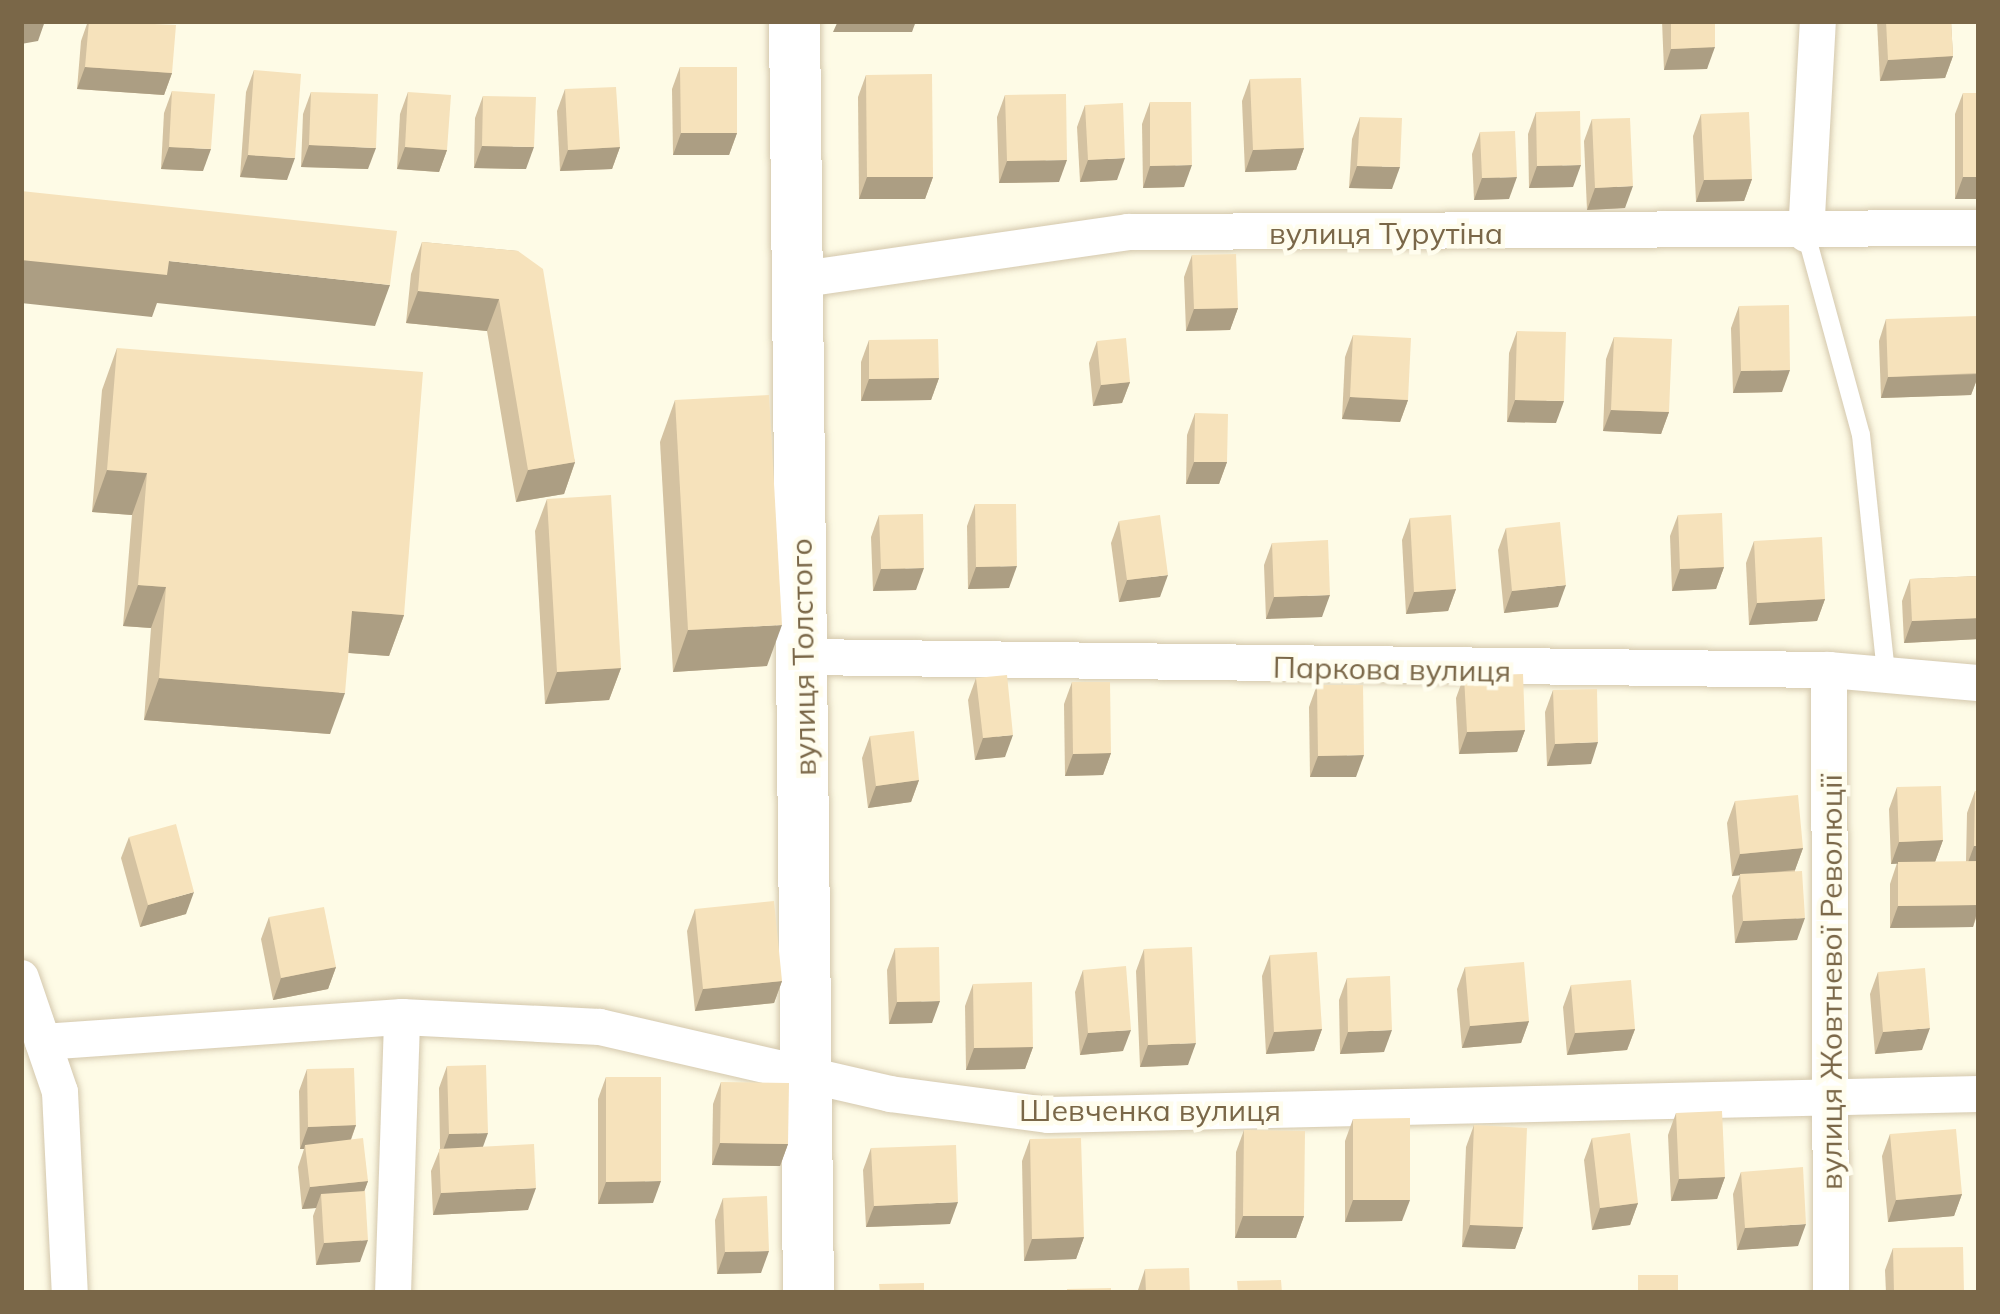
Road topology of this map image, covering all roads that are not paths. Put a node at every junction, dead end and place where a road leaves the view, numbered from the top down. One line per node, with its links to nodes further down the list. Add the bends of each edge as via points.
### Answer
1 (794, 21): 5 (street, вулиця Толстого)
2 (1818, 21): 4 (street)
3 (1979, 228): 4 (street, вулиця Турутіна)
4 (1806, 234): 5 (street, вулиця Турутіна, via 1128,232); 8 (lane, via 1861,435)
5 (796, 280): 6 (street, вулиця Толстого)
6 (804, 657): 7 (street, Паркова вулиця); 13 (street, вулиця Толстого)
7 (1828, 670): 8 (street, Паркова вулиця); 15 (street, вулиця Жовтневої Революції)
8 (1886, 674): 9 (street, Паркова вулиця)
9 (1979, 682)
10 (21, 978): 12 (street)
11 (402, 1017): 12 (street, Шевченка вулиця); 13 (street, Шевченка вулиця, via 600,1027); 17 (street)
12 (43, 1042): 16 (street, via 60,1092)
13 (810, 1067): 15 (street, Шевченка вулиця, via 890,1094 1048,1114); 18 (street, вулиця Толстого)
14 (1979, 1094): 15 (street, Шевченка вулиця)
15 (1834, 1102): 19 (street, вулиця Жовтневої Революції)
16 (70, 1293)
17 (393, 1293)
18 (808, 1293)
19 (1831, 1293)

